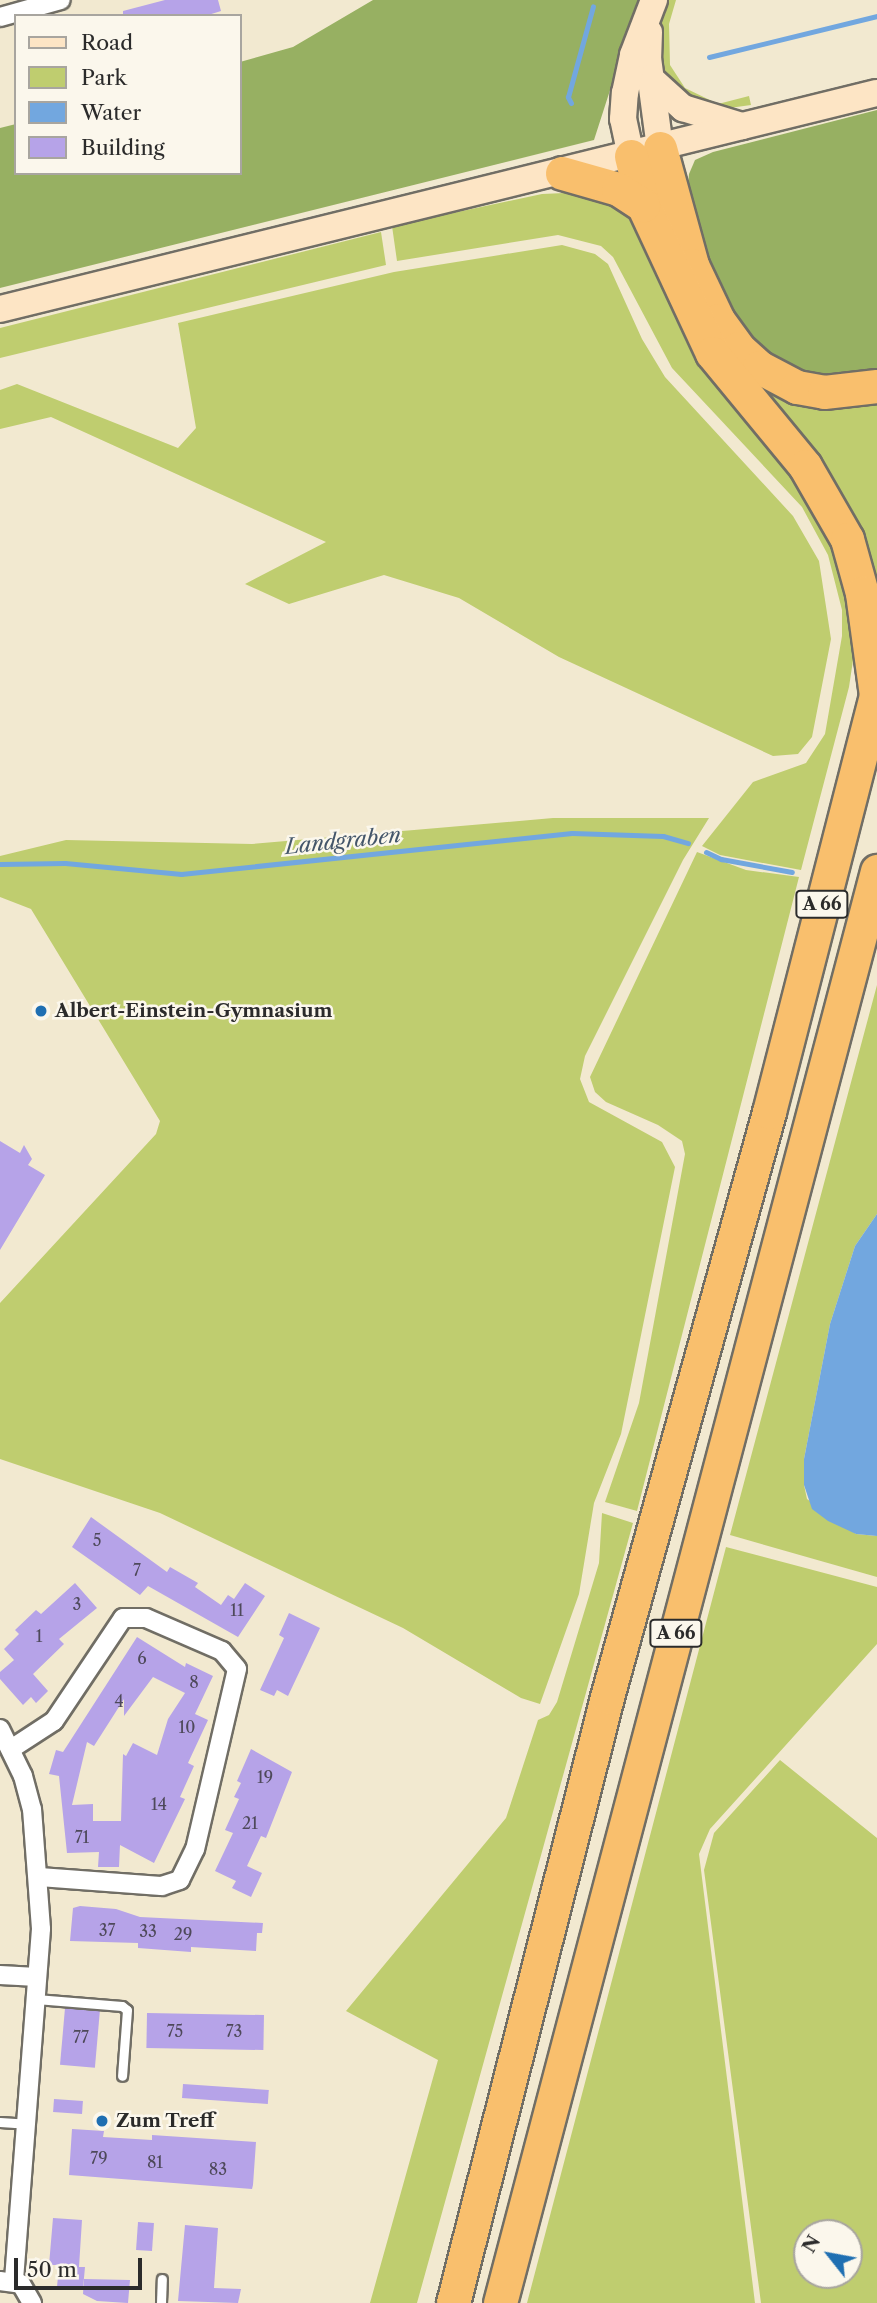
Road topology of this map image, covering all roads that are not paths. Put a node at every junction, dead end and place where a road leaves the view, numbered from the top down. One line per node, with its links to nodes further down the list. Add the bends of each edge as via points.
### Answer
1 (61, 0): 3 (street)
2 (652, 6): 4 (main road); 7 (main road, via 633,55 623,119)
3 (0, 17)
4 (650, 78): 6 (main road, via 683,108); 7 (main road)
5 (877, 93): 6 (main road)
6 (747, 127): 7 (main road)
7 (645, 152): 8 (main road); 9 (highway); 11 (highway, via 718,320 738,348 759,367 797,387 824,392)
8 (562, 173): 9 (highway, via 618,189); 10 (main road)
9 (643, 205): 12 (highway, via 712,353 805,466 834,512 857,569)
10 (0, 309)
11 (877, 386)
12 (876, 693): 27 (highway, A 66, via 769,1112 607,1697)
13 (877, 871): 28 (highway, A 66)
14 (0, 1728): 15 (street)
15 (11, 1749): 16 (street, via 32,1809); 16 (street, via 54,1721 123,1618 146,1618 222,1651 237,1669 195,1849 180,1880 162,1886)
16 (38, 1877): 18 (street)
17 (0, 1975): 18 (street)
18 (37, 1976): 19 (street)
19 (36, 1999): 20 (lane, via 127,2010); 22 (street)
20 (122, 2076)
21 (0, 2122): 22 (lane)
22 (27, 2124): 24 (street)
23 (162, 2279): 26 (lane)
24 (7, 2281): 25 (street, via 27,2290)
25 (32, 2303)
26 (161, 2303)
27 (453, 2303)
28 (500, 2303)

